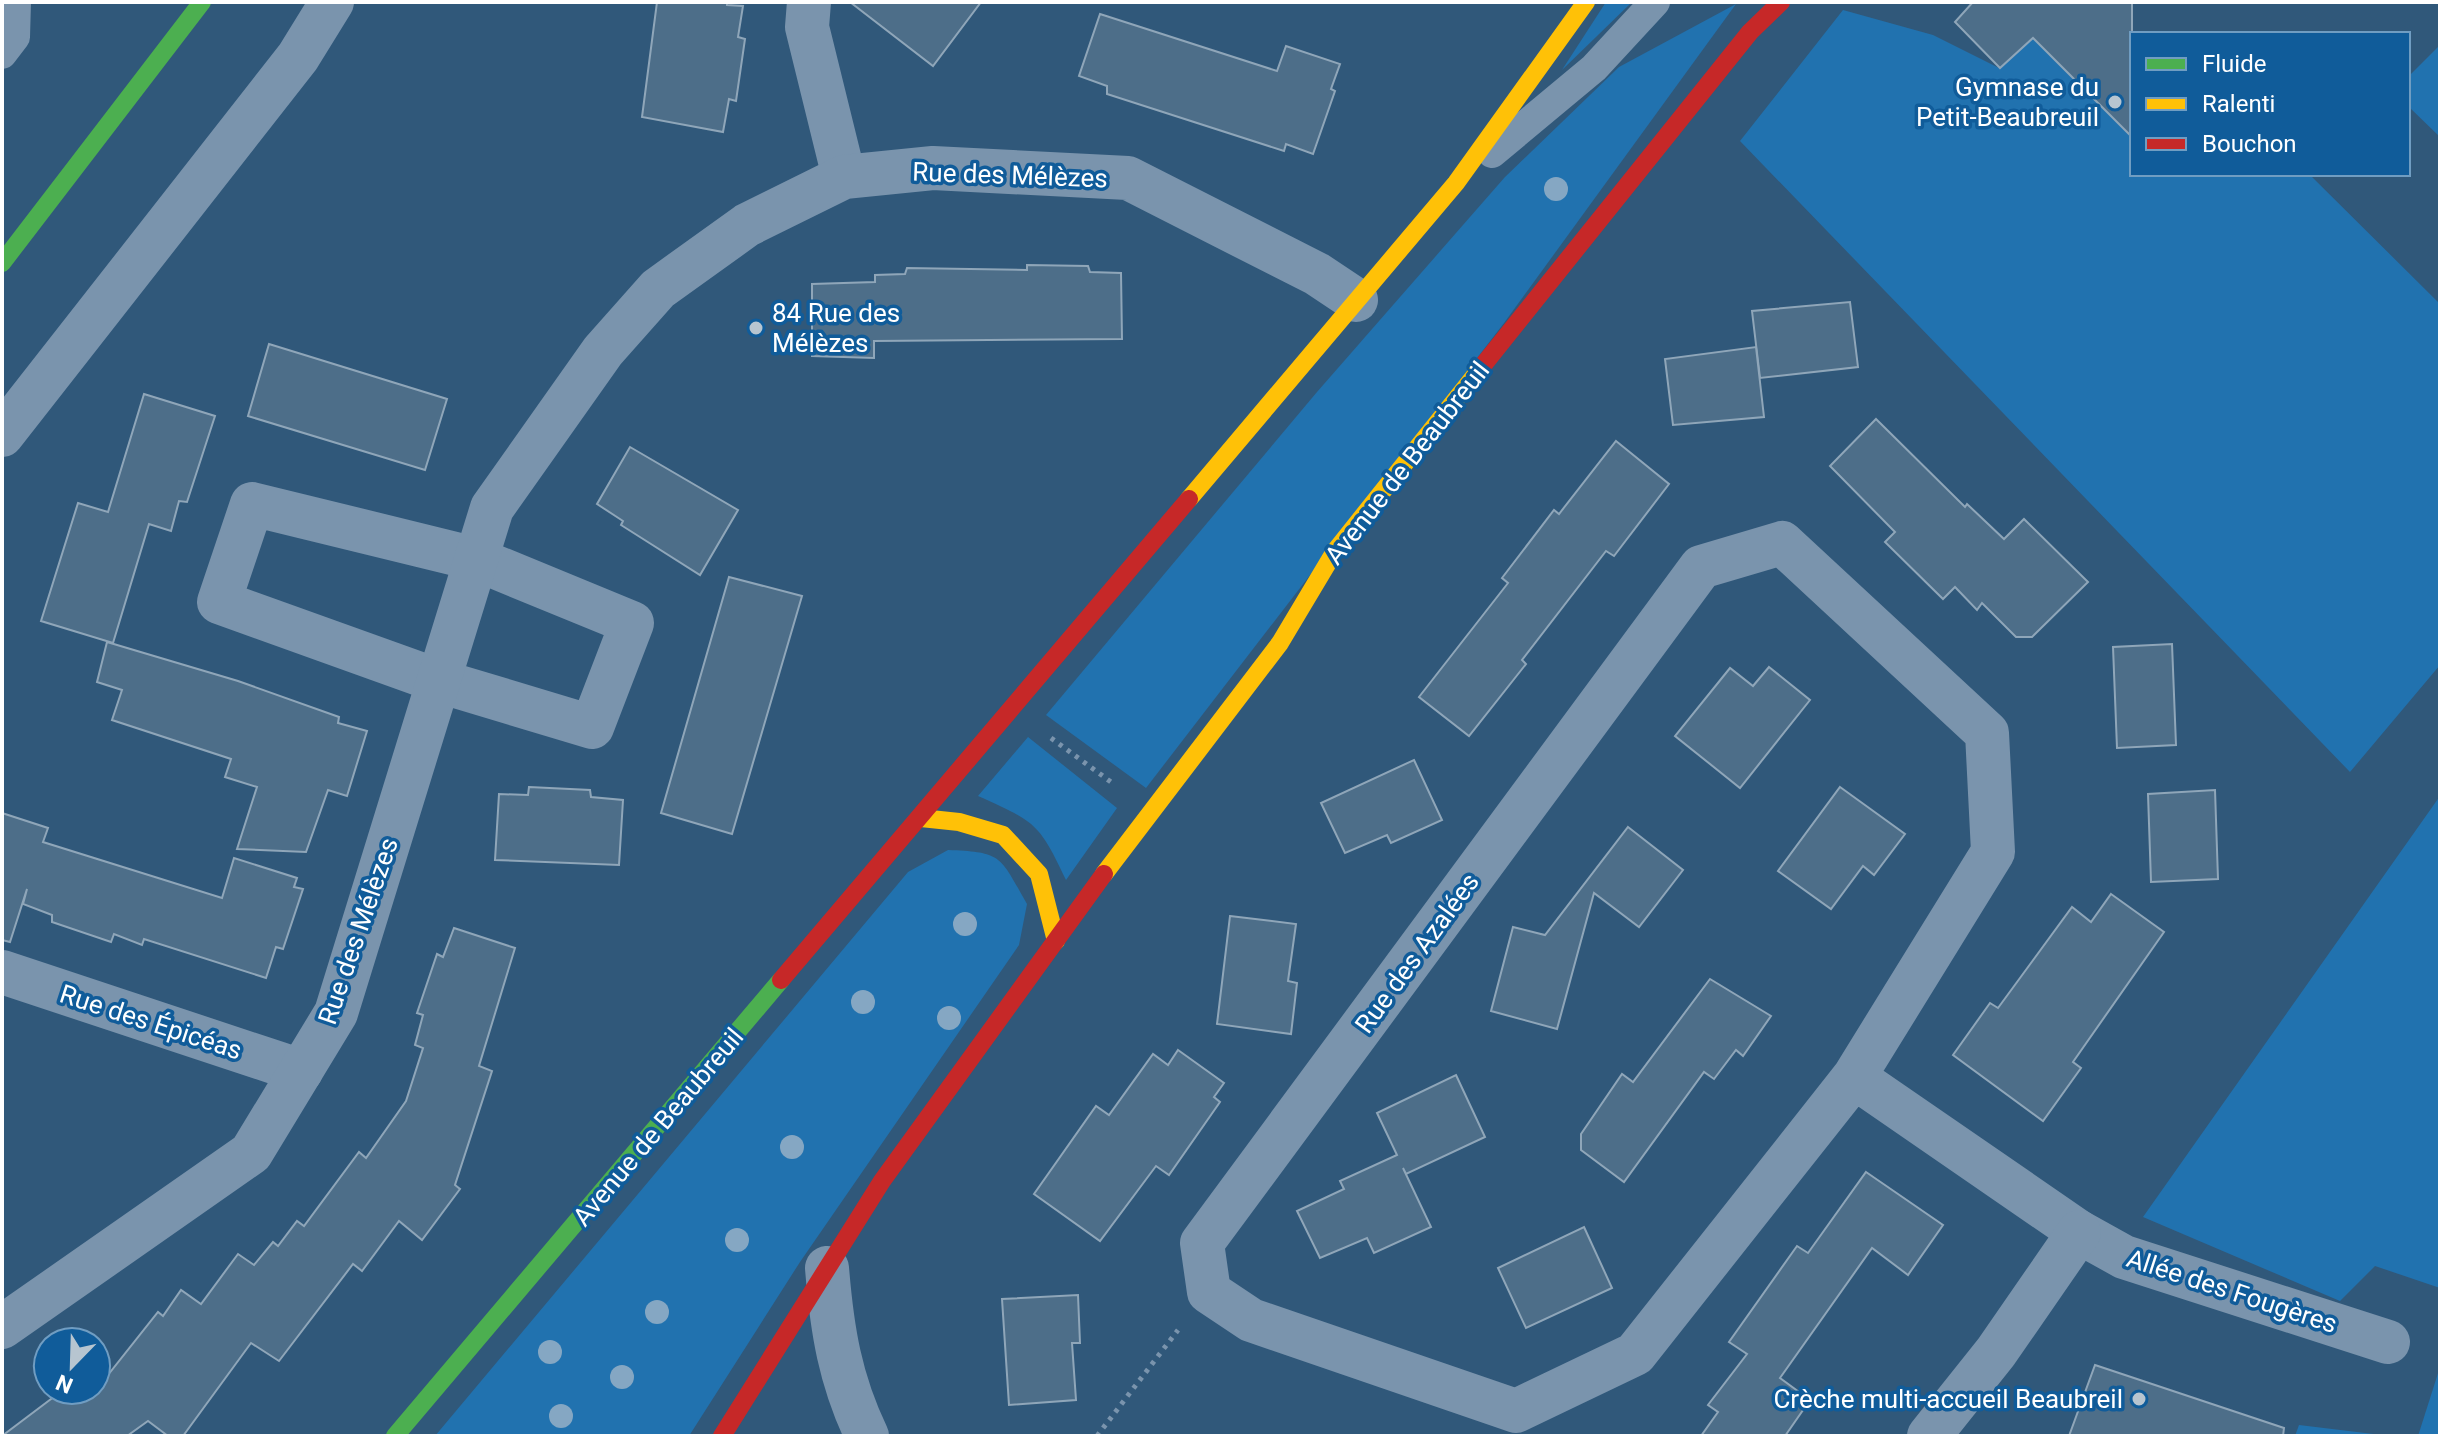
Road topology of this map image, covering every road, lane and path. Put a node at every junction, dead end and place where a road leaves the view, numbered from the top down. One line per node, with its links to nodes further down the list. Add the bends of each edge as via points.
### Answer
1 (16, 2): 10 (lane, via 15,37)
2 (202, 2): 13 (main road)
3 (332, 2): 15 (street, via 298,57)
4 (809, 2): 11 (street, via 807,27)
5 (1586, 2): 12 (main road, Avenue de Beaubreuil)
6 (1655, 2): 12 (lane, Avenue de Beaubreuil, via 1594,68)
7 (1763, 2): 9 (lane)
8 (1781, 2): 9 (main road, Avenue de Beaubreuil)
9 (1750, 32): 19 (main road, Avenue de Beaubreuil, via 1335,551 1280,643)
10 (2, 54)
11 (844, 177): 14 (street, Rue des Mélèzes, via 933,168 1128,178 1317,274); 16 (street, Rue des Mélèzes, via 747,225 658,289 603,351 492,508)
12 (1456, 183): 14 (main road, Avenue de Beaubreuil)
13 (2, 263)
14 (1356, 300): 18 (main road, Avenue de Beaubreuil)
15 (2, 435)
16 (476, 559): 17 (street, Rue des Mélèzes); 17 (street, via 632,623 592,727); 17 (street, via 252,504 219,602)
17 (439, 681): 23 (street, Rue des Mélèzes, via 336,1013)
18 (1013, 709): 19 (path); 20 (main road, Avenue de Beaubreuil)
19 (1150, 811): 21 (main road, Avenue de Beaubreuil)
20 (921, 818): 21 (main road, via 1003,835 1039,874); 30 (main road, Avenue de Beaubreuil)
21 (1056, 941): 26 (main road, Avenue de Beaubreuil, via 882,1181)
22 (2, 972): 23 (street, Rue des Épicéas)
23 (301, 1071): 28 (street, Rue des Mélèzes, via 251,1153)
24 (1854, 1077): 25 (street); 27 (street, Rue des Azalées, via 1635,1354 1516,1411 1251,1320); 27 (street, Rue des Azalées, via 1993,852 1987,733 1782,543 1701,567 1202,1243)
25 (2079, 1232): 29 (street, Allée des Fougères, via 2124,1257); 34 (street, via 1996,1352)
26 (827, 1268): 31 (main road, Avenue de Beaubreuil); 32 (street, via 832,1325 847,1393)
27 (1209, 1292): 33 (path)
28 (2, 1327)
29 (2388, 1342)
30 (395, 1436)
31 (722, 1436)
32 (867, 1436)
33 (1097, 1436)
34 (1929, 1436)

